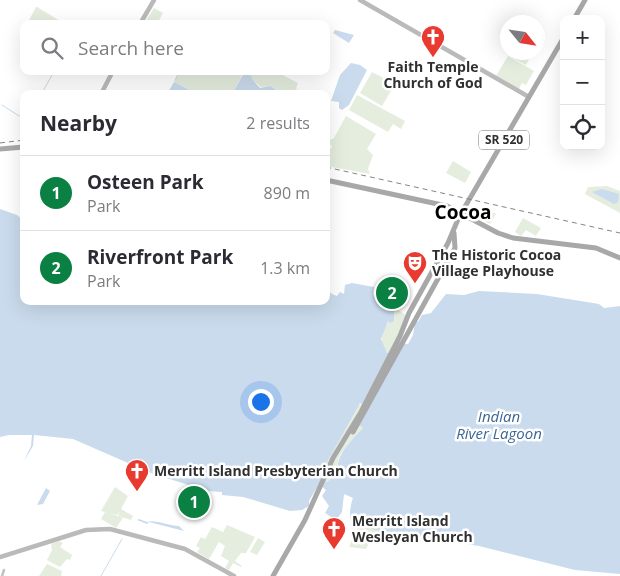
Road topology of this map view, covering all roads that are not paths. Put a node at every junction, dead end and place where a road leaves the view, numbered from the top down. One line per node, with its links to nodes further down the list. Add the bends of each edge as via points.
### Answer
1 (155, 0): 6 (main road)
2 (360, 0): 11 (main road)
3 (586, 0): 4 (main road); 5 (main road)
4 (577, 15)
5 (577, 15)
6 (144, 20)
7 (560, 45): 11 (main road, SR 520)
8 (560, 45): 14 (main road, SR 520)
9 (112, 75): 10 (main road)
10 (104, 90)
11 (529, 97): 14 (main road, SR 520)
12 (20, 146): 13 (main road)
13 (0, 148)
14 (488, 169): 16 (main road, SR 520); 16 (main road, SR 520)
15 (330, 180): 16 (main road, via 430,201)
16 (461, 213): 17 (main road, via 498,233); 20 (main road, SR 520, via 419,294); 20 (main road, SR 520, via 455,228 455,248)
17 (520, 239): 18 (main road); 18 (main road)
18 (578, 245): 19 (main road); 19 (main road, via 604,248)
19 (619, 256)
20 (400, 341): 21 (main road, SR 520)
21 (321, 486): 22 (main road, SR 520); 23 (main road, SR 520)
22 (313, 503): 23 (main road); 26 (main road, SR 520)
23 (310, 516): 26 (main road, SR 520)
24 (0, 557): 25 (main road, via 86,530 110,528 185,549)
25 (234, 576)
26 (275, 576)

